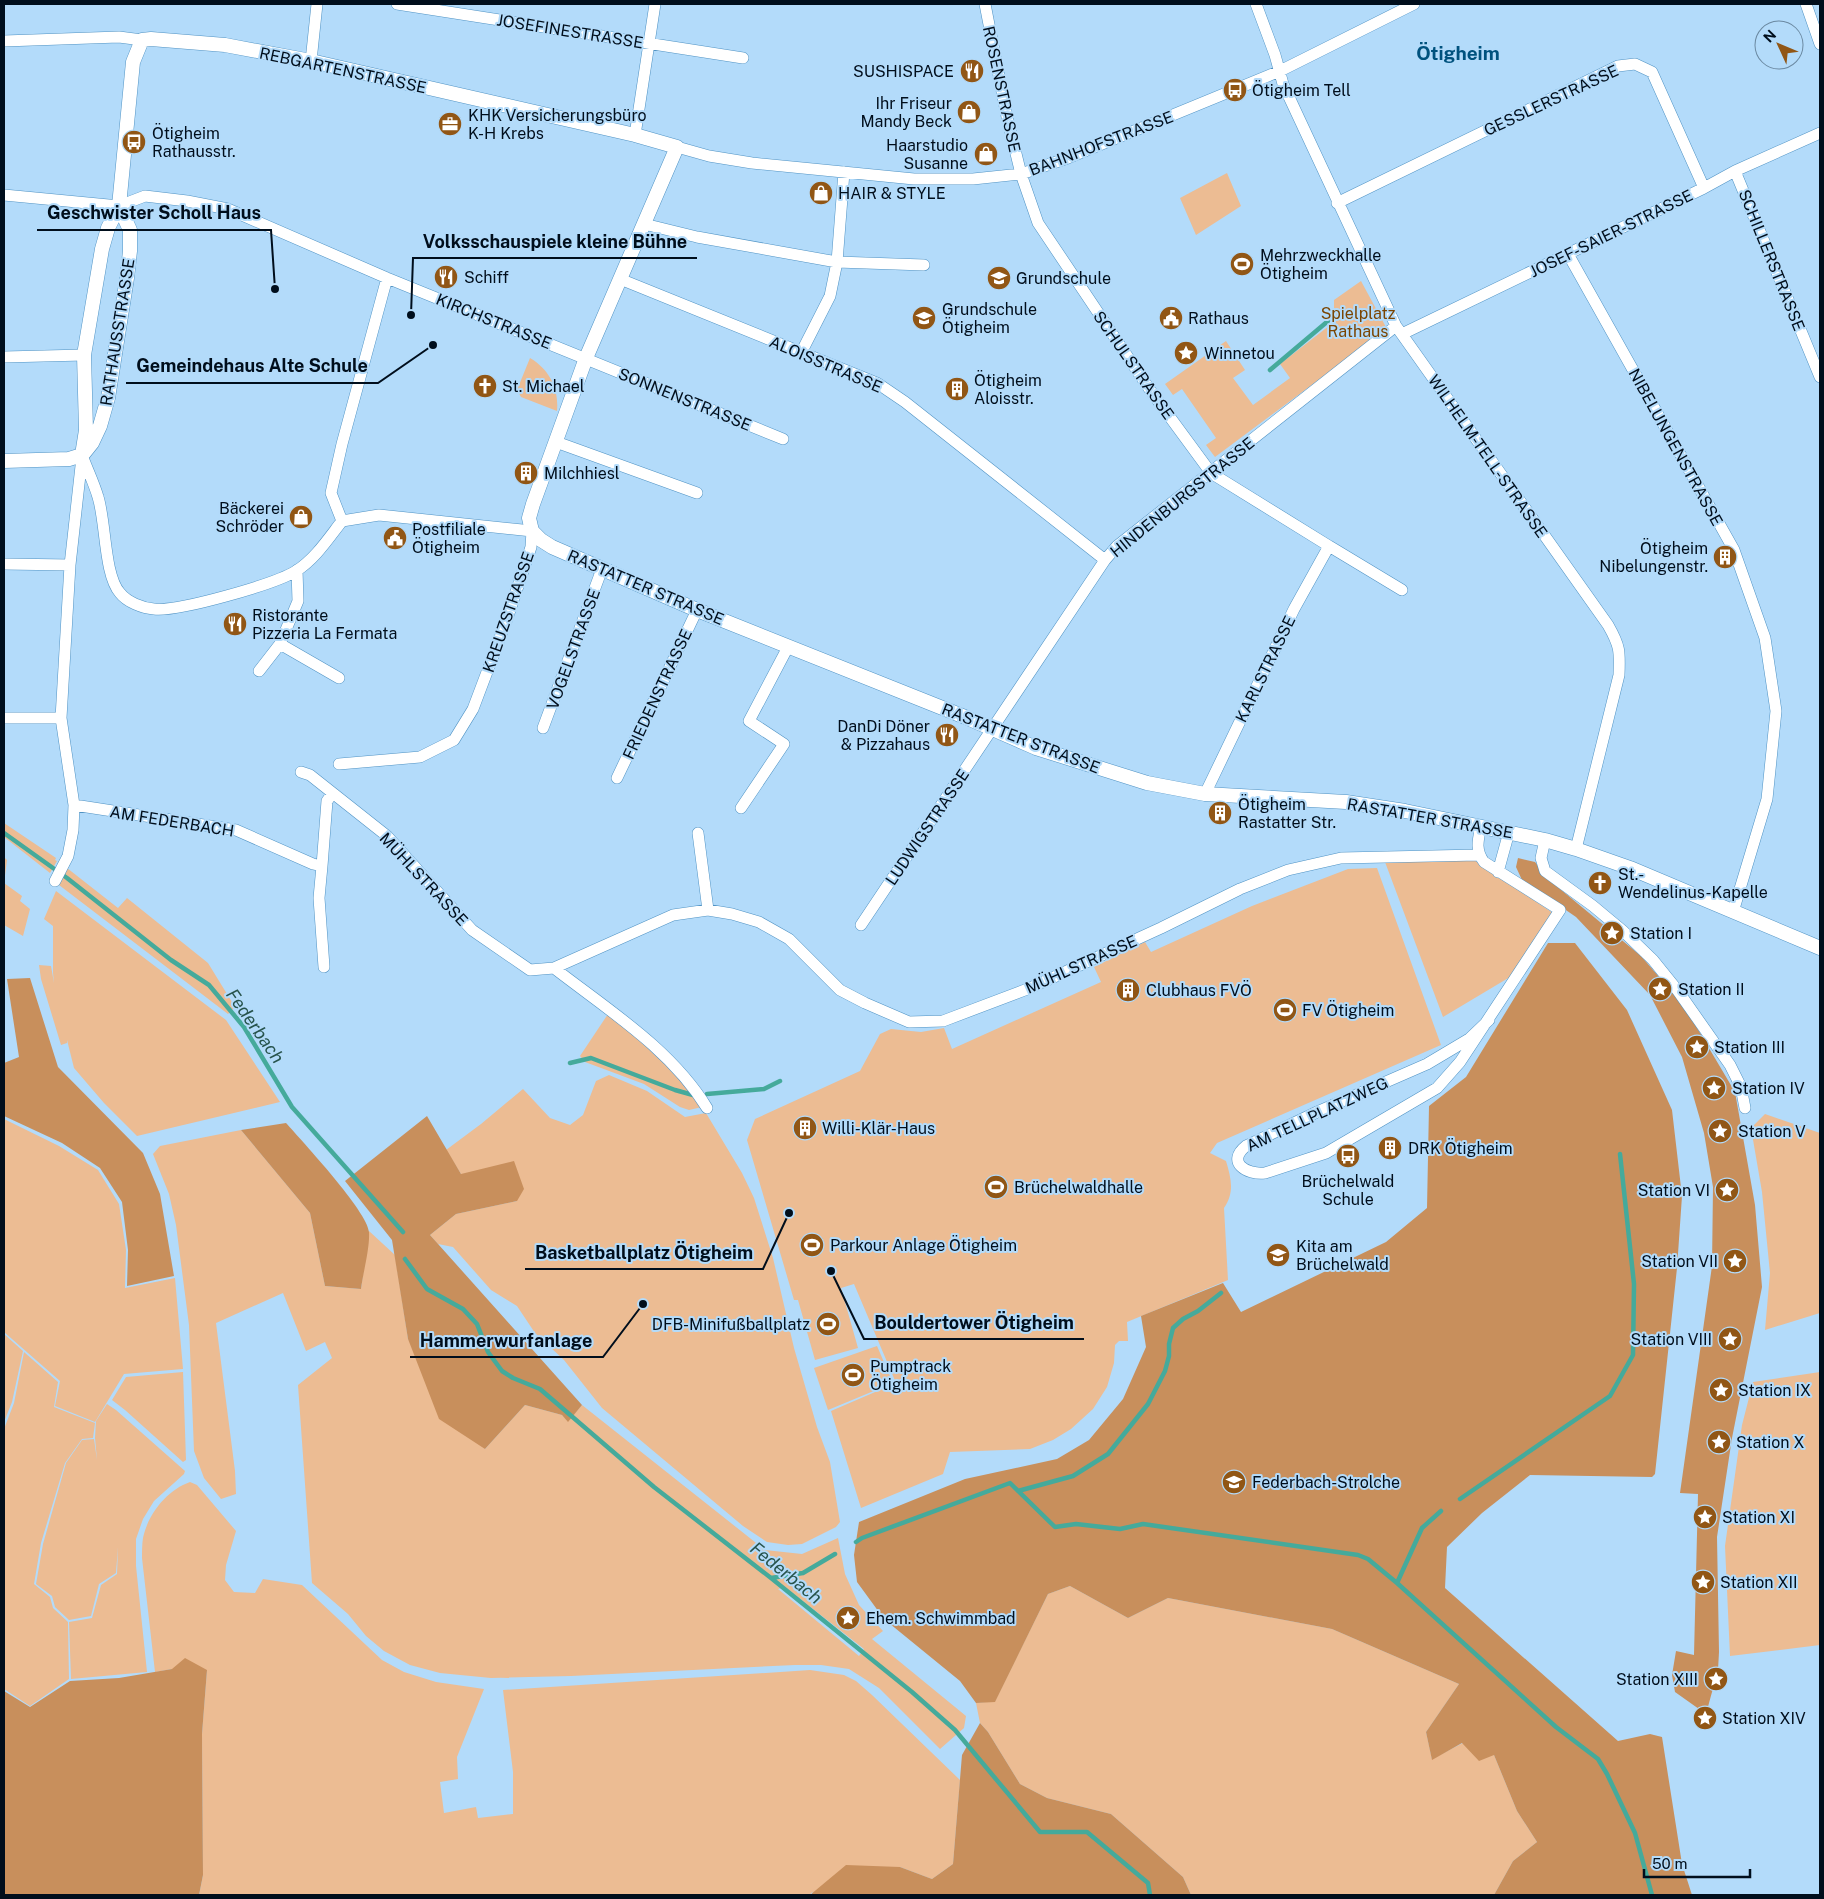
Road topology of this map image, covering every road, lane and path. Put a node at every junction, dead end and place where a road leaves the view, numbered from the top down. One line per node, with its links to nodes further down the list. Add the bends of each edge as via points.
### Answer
1 (318, 4): 13 (street)
2 (397, 4): 10 (street, JOSEFINESTRASSE)
3 (655, 4): 10 (street)
4 (985, 4): 20 (street, ROSENSTRASSE, via 1006,117)
5 (1256, 4): 14 (street, WILHELM-TELL-STRASSE)
6 (1414, 4): 14 (street, BAHNHOFSTRASSE)
7 (1806, 4): 11 (street)
8 (4, 40): 9 (street, REBGARTENSTRASSE, via 118,37)
9 (142, 40): 13 (street, REBGARTENSTRASSE, via 151,38 225,45); 24 (street, RATHAUSSTRASSE, via 133,62)
10 (649, 43): 12 (street, JOSEFINESTRASSE); 16 (street)
11 (1820, 44)
12 (743, 58)
13 (311, 61): 16 (street, REBGARTENSTRASSE)
14 (1280, 71): 20 (street, BAHNHOFSTRASSE, via 1068,158); 23 (street, WILHELM-TELL-STRASSE)
15 (1820, 132): 18 (street, JOSEF-SAIER-STRASSE)
16 (635, 135): 17 (street, REBGARTENSTRASSE)
17 (677, 146): 19 (street, BAHNHOFSTRASSE, via 709,156 752,163); 25 (street, KREUZSTRASSE)
18 (1735, 171): 21 (street, JOSEF-SAIER-STRASSE); 36 (street, SCHILLERSTRASSE)
19 (844, 172): 20 (street, BAHNHOFSTRASSE, via 973,179); 27 (street)
20 (1021, 174): 41 (street, SCHULSTRASSE, via 1038,223 1150,390)
21 (1704, 188): 23 (street, GESSLERSTRASSE, via 1652,72 1635,64 1618,66); 26 (street, JOSEF-SAIER-STRASSE)
22 (4, 196): 24 (street)
23 (1337, 203): 31 (street, WILHELM-TELL-STRASSE)
24 (119, 206): 29 (street, KIRCHSTRASSE, via 145,196 228,209); 33 (street, RATHAUSSTRASSE, via 102,249); 39 (street, RATHAUSSTRASSE, via 130,230 130,250 119,334 100,426)
25 (644, 224): 27 (street); 30 (street, KREUZSTRASSE)
26 (1568, 254): 31 (street, JOSEF-SAIER-STRASSE); 78 (street, NIBELUNGENSTRASSE, via 1734,550 1765,638 1776,711 1767,799)
27 (836, 262): 28 (street); 32 (street, via 830,296)
28 (924, 265)
29 (387, 278): 35 (street, KIRCHSTRASSE); 43 (street, via 342,444 332,494)
30 (620, 279): 32 (street, ALOISSTRASSE); 35 (street, KREUZSTRASSE)
31 (1399, 330): 41 (street, HINDENBURGSTRASSE); 72 (street, WILHELM-TELL-STRASSE, via 1618,642 1619,675)
32 (801, 353): 46 (street, ALOISSTRASSE, via 877,383 905,402)
33 (84, 355): 34 (street); 39 (street, RATHAUSSTRASSE, via 86,430)
34 (4, 357)
35 (586, 358): 37 (street, SONNENSTRASSE); 38 (street, KREUZSTRASSE)
36 (1820, 377)
37 (783, 439)
38 (556, 442): 42 (street); 44 (street, KREUZSTRASSE, via 529,518)
39 (82, 455): 40 (street, via 69,459); 48 (street, RATHAUSSTRASSE); 50 (street, via 99,499 112,578 119,592 129,601 154,609 186,606 281,578)
40 (4, 462)
41 (1211, 473): 45 (street); 46 (street, HINDENBURGSTRASSE, via 1117,546)
42 (697, 493)
43 (342, 521): 44 (street, via 379,515); 50 (street, via 314,556)
44 (532, 531): 49 (street, RASTATTER STRASSE, via 552,547); 61 (street, KREUZSTRASSE, via 528,556 474,709 454,740 420,757)
45 (1329, 546): 51 (street); 65 (street, KARLSTRASSE, via 1294,609)
46 (1105, 560): 60 (street, HINDENBURGSTRASSE)
47 (4, 564): 48 (street)
48 (70, 564): 58 (street, RATHAUSSTRASSE)
49 (602, 569): 52 (street, RASTATTER STRASSE); 59 (street, VOGELSTRASSE)
50 (297, 570): 53 (street, via 298,601)
51 (1402, 590)
52 (697, 610): 54 (street, RASTATTER STRASSE); 63 (street, FRIEDENSTRASSE)
53 (280, 644): 55 (street); 56 (street)
54 (788, 647): 60 (street, RASTATTER STRASSE); 67 (street, via 749,721 784,744)
55 (258, 671)
56 (339, 678)
57 (4, 718): 58 (street)
58 (61, 718): 66 (street)
59 (543, 728)
60 (992, 729): 65 (street, RASTATTER STRASSE, via 1036,748 1106,771); 79 (street, LUDWIGSTRASSE)
61 (339, 764)
62 (301, 772): 64 (street, MÜHLSTRASSE, via 310,775)
63 (617, 778)
64 (332, 794): 74 (street, via 327,801); 82 (street, MÜHLSTRASSE, via 387,836 472,930 530,970)
65 (1205, 794): 68 (street, RASTATTER STRASSE, via 1346,802)
66 (74, 805): 74 (street, AM FEDERBACH, via 236,830); 76 (street, via 68,856)
67 (741, 808)
68 (1481, 826): 69 (street, RASTATTER STRASSE); 73 (street)
69 (1509, 832): 71 (street, RASTATTER STRASSE); 75 (street)
70 (698, 833): 77 (street)
71 (1545, 840): 72 (street, RASTATTER STRASSE); 85 (street, via 1541,858 1545,871 1593,906 1653,960 1730,1065 1741,1087)
72 (1576, 849): 78 (street, RASTATTER STRASSE)
73 (1478, 855): 75 (street, AM TELLPLATZWEG); 77 (street, MÜHLSTRASSE, via 1341,858 1288,870 1030,988 943,1021 909,1022 865,1003 840,990 789,940 759,922)
74 (322, 866): 81 (street, via 319,898)
75 (1498, 872): 83 (street, AM TELLPLATZWEG, via 1560,910)
76 (55, 881)
77 (708, 910): 82 (street, MÜHLSTRASSE, via 673,915)
78 (1733, 912): 80 (street, RASTATTER STRASSE)
79 (861, 925)
80 (1820, 948)
81 (324, 967)
82 (554, 968): 84 (street, via 654,1045 695,1088)
83 (1489, 1020): 83 (street, AM TELLPLATZWEG, via 1469,1039 1427,1064 1246,1146 1237,1158 1239,1164 1249,1172 1265,1173 1326,1153 1353,1139 1437,1088)
84 (707, 1108)
85 (1745, 1108)

